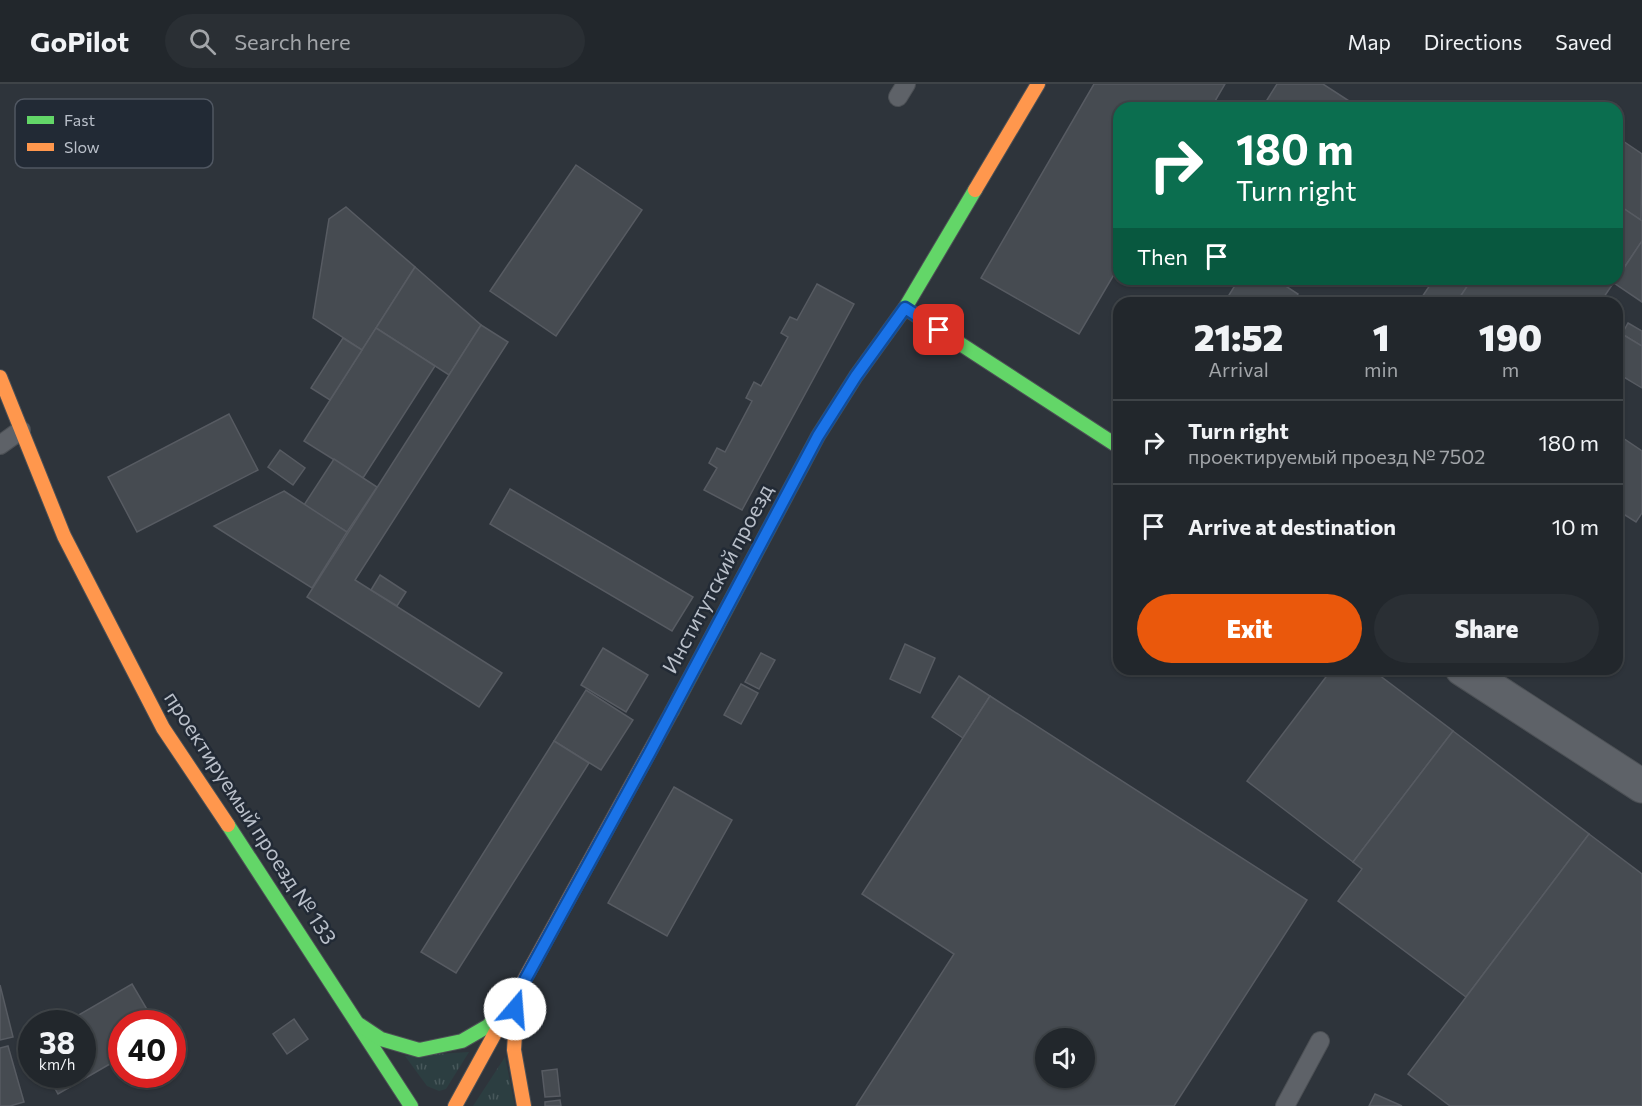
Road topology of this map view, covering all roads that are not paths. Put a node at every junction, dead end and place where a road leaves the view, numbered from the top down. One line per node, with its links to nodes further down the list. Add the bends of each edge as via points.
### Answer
1 (1038, 84): 2 (street, Институтский проезд)
2 (905, 308): 5 (street); 9 (street, Институтский проезд, via 818,436)
3 (0, 377): 4 (street, проектируемый проезд № 133)
4 (21, 430): 6 (lane); 10 (street, проектируемый проезд № 133, via 64,536 163,728)
5 (1113, 443)
6 (0, 445)
7 (1471, 675): 8 (street)
8 (1642, 786)
9 (520, 989): 10 (street, via 488,1026 462,1041 419,1050 381,1040); 13 (street, Институтский проезд); 14 (street, via 515,1009 514,1050)
10 (359, 1025): 12 (street, проектируемый проезд № 133)
11 (1320, 1041): 15 (lane)
12 (411, 1106)
13 (455, 1106)
14 (524, 1106)
15 (1285, 1106)

